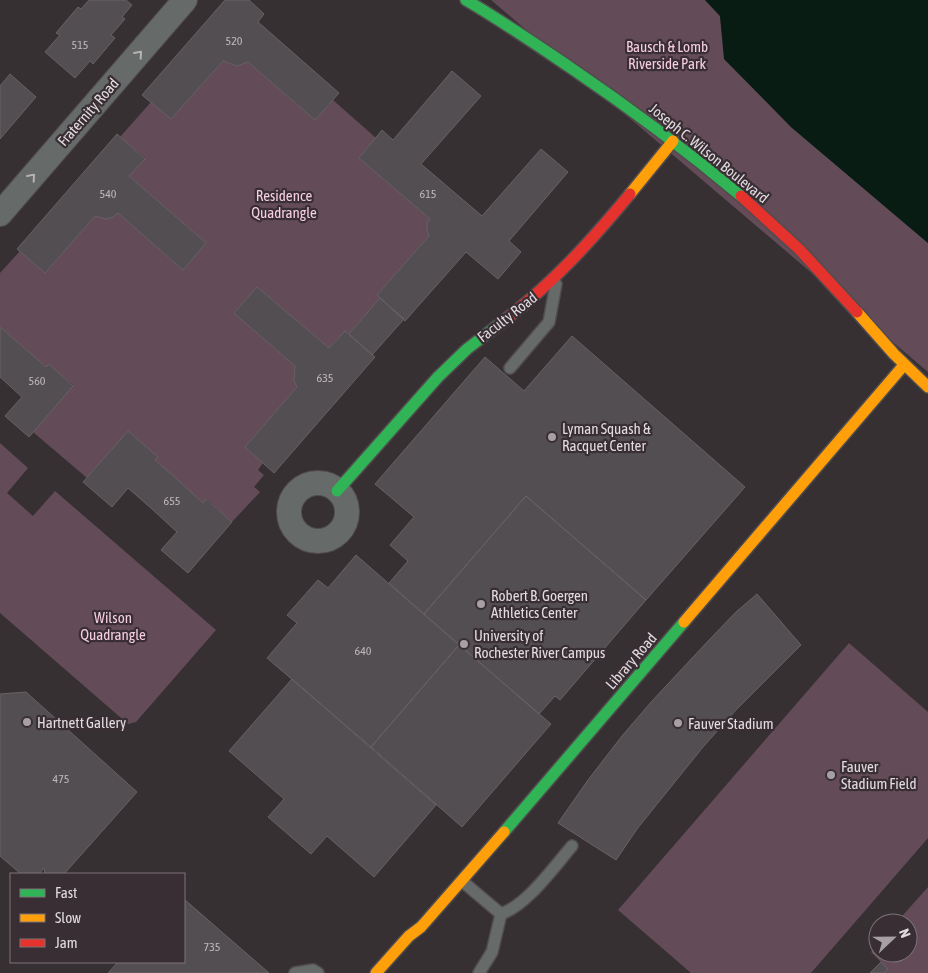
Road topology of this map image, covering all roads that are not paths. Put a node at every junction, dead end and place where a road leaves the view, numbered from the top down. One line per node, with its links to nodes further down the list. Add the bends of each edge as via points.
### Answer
1 (466, 0): 3 (street, Joseph C. Wilson Boulevard, via 602,89)
2 (178, 3): 4 (street, Fraternity Road, one-way to 2)
3 (673, 141): 5 (street, Faculty Road, via 594,238); 6 (street, Joseph C. Wilson Boulevard, via 800,250)
4 (0, 214)
5 (558, 274): 7 (lane, via 549,322); 9 (street, Faculty Road, via 537,295 466,349)
6 (904, 365): 8 (street, Joseph C. Wilson Boulevard); 11 (street, Library Road)
7 (510, 368)
8 (927, 392)
9 (337, 490)
10 (572, 846): 12 (lane, via 525,899)
11 (462, 881): 12 (lane); 15 (street, Library Road)
12 (502, 914): 16 (lane, via 492,952)
13 (295, 973): 14 (lane, via 313,970)
14 (318, 973)
15 (376, 973)
16 (479, 973)

